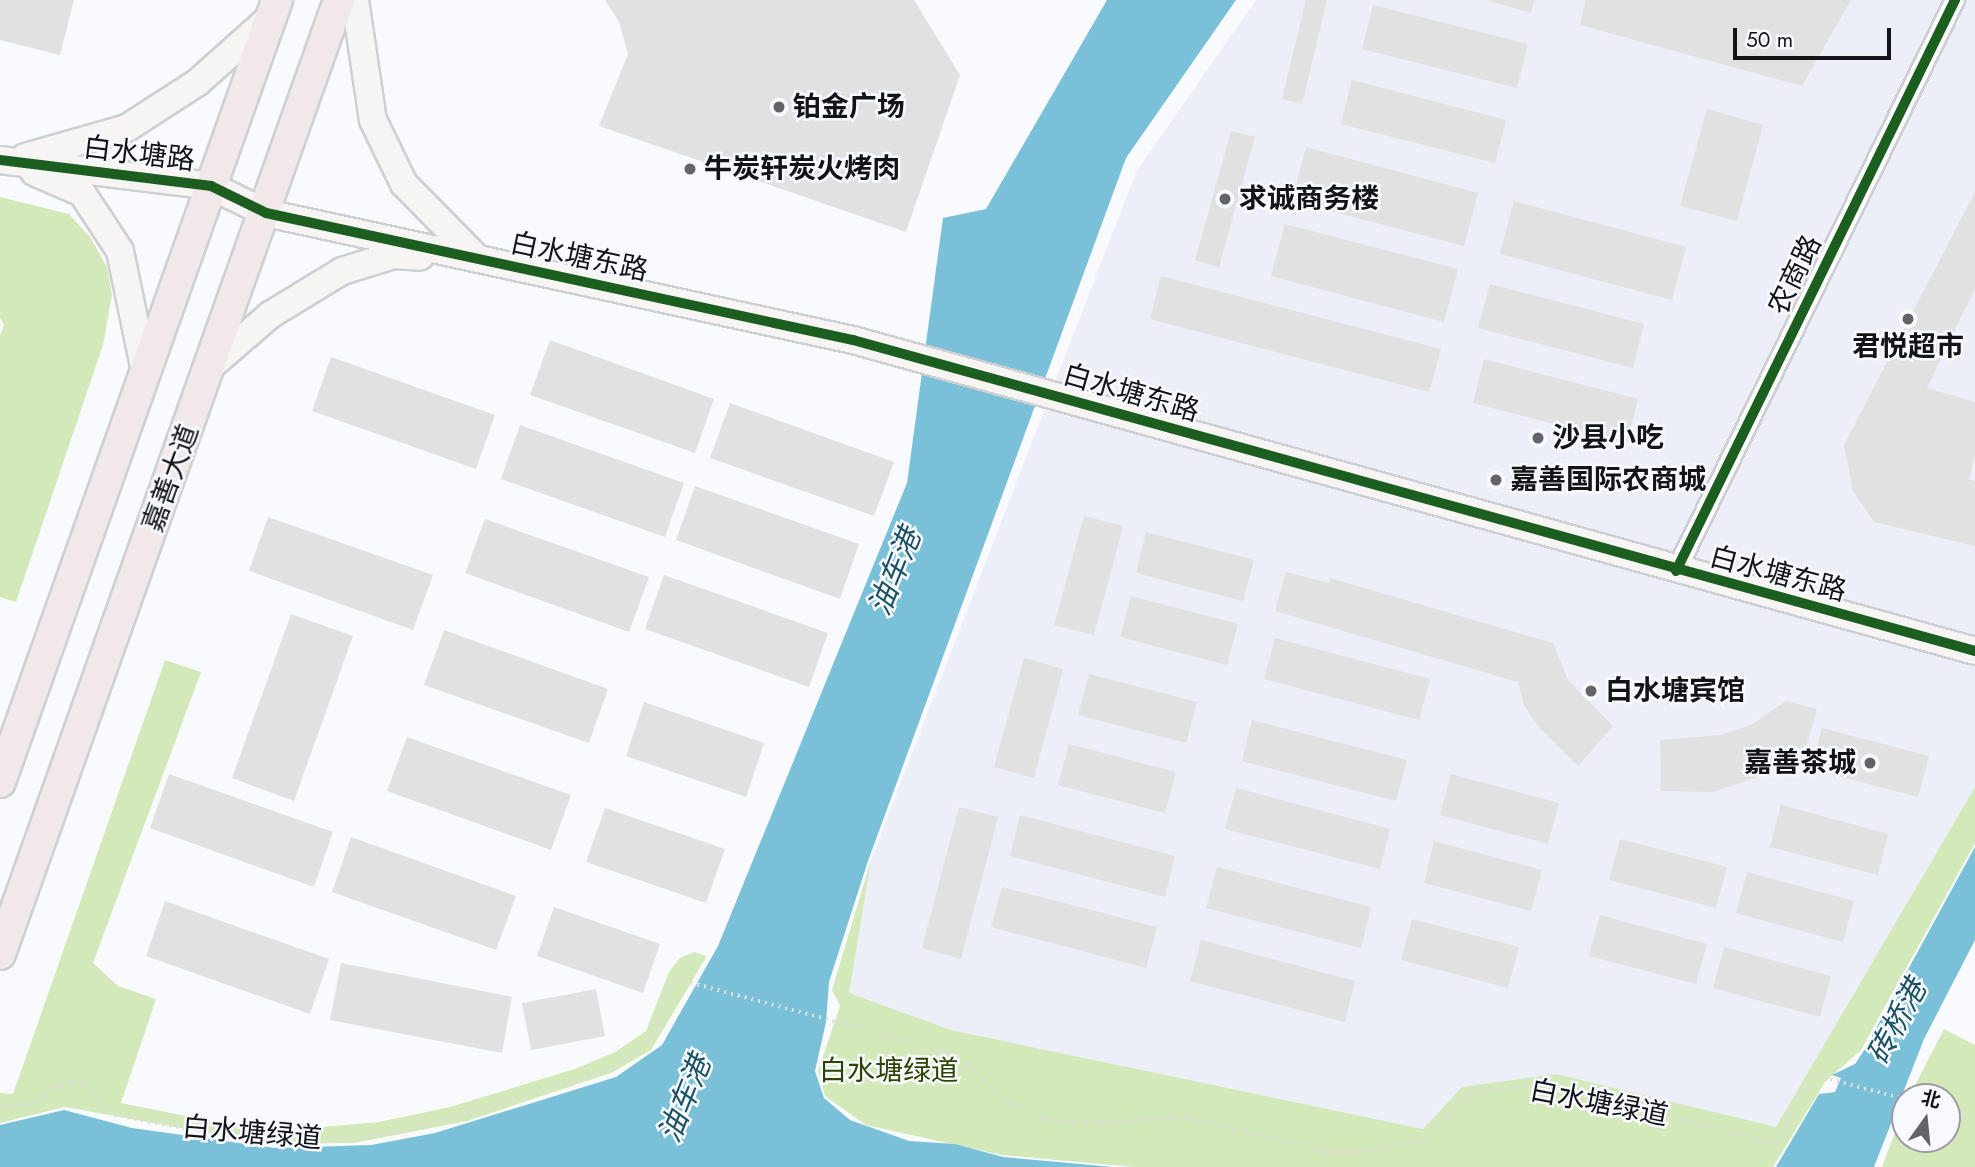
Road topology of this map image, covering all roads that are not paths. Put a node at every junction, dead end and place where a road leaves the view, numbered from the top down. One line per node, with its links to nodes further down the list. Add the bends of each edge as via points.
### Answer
1 (339, 0): 7 (main road, 嘉善大道)
2 (355, 0): 8 (street, via 373,120 404,184)
3 (1955, 0): 11 (street, 农商路)
4 (274, 8): 5 (street, via 198,82 127,128); 6 (main road)
5 (5, 160): 6 (street, 白水塘路); 10 (street, via 82,193 120,251)
6 (211, 186): 7 (street, 白水塘路); 10 (main road)
7 (266, 213): 8 (street, 白水塘东路); 9 (main road, 嘉善大道)
8 (478, 259): 9 (street, via 394,256 342,271 271,315); 11 (street, 白水塘东路, via 853,340)
9 (211, 366): 14 (main road, 嘉善大道)
10 (145, 372): 13 (main road)
11 (1676, 570): 12 (street, 白水塘东路)
12 (1975, 651)
13 (0, 782)
14 (0, 954)

